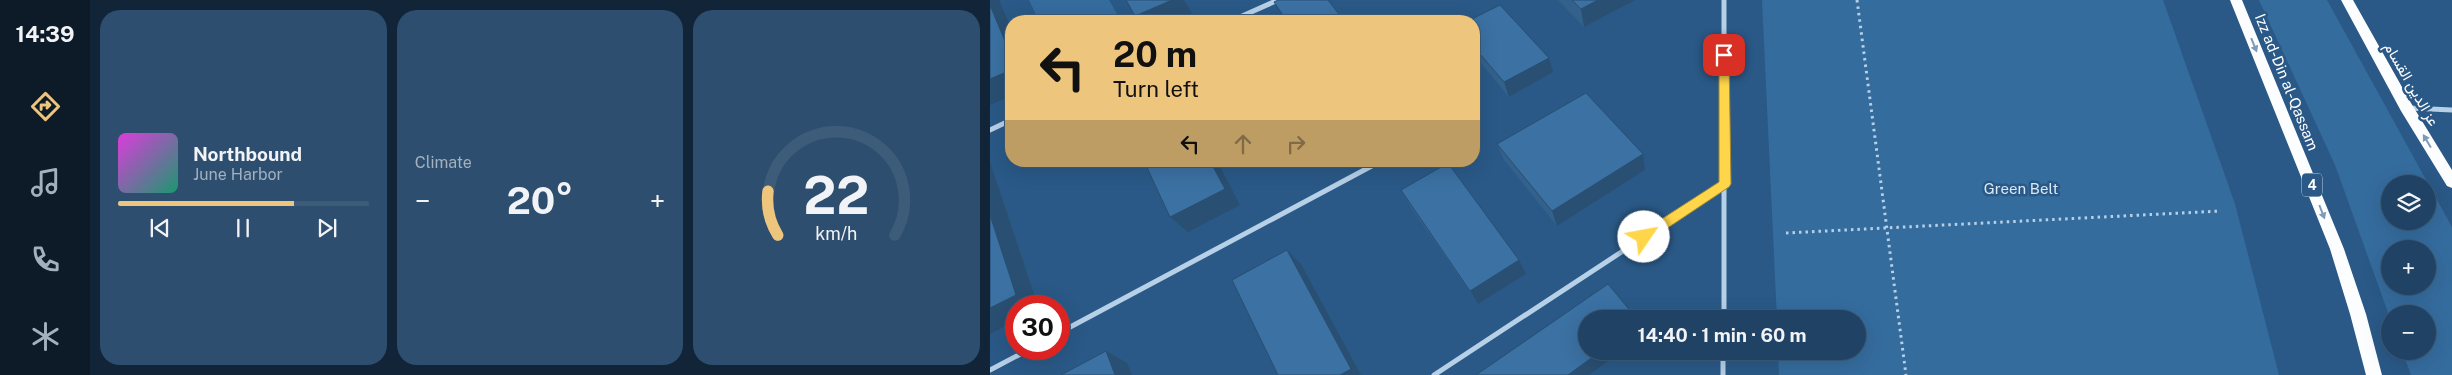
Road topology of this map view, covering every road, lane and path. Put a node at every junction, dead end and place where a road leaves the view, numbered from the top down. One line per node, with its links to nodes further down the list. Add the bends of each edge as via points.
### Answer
1 (1278, 0): 6 (street)
2 (1724, 0): 13 (street)
3 (1857, 0): 15 (path)
4 (2236, 0): 25 (highway, Izz ad-Din al-Qassam / 4, one-way to 25, via 2337,249)
5 (2347, 0): 7 (highway, عز الدين القسام)
6 (1244, 15)
7 (2406, 107): 8 (street); 12 (highway, عز الدين القسام, one-way to 7)
8 (2452, 110)
9 (1005, 123): 10 (street)
10 (990, 130)
11 (1370, 167): 18 (street)
12 (2452, 182)
13 (1725, 184): 17 (street); 22 (street)
14 (2221, 212): 15 (path)
15 (1887, 228): 16 (path); 24 (path)
16 (1786, 233)
17 (1724, 310)
18 (1070, 327)
19 (1009, 360): 21 (street)
20 (1723, 360): 23 (street)
21 (990, 370)
22 (1434, 375)
23 (1723, 375)
24 (1906, 375)
25 (2374, 375)

